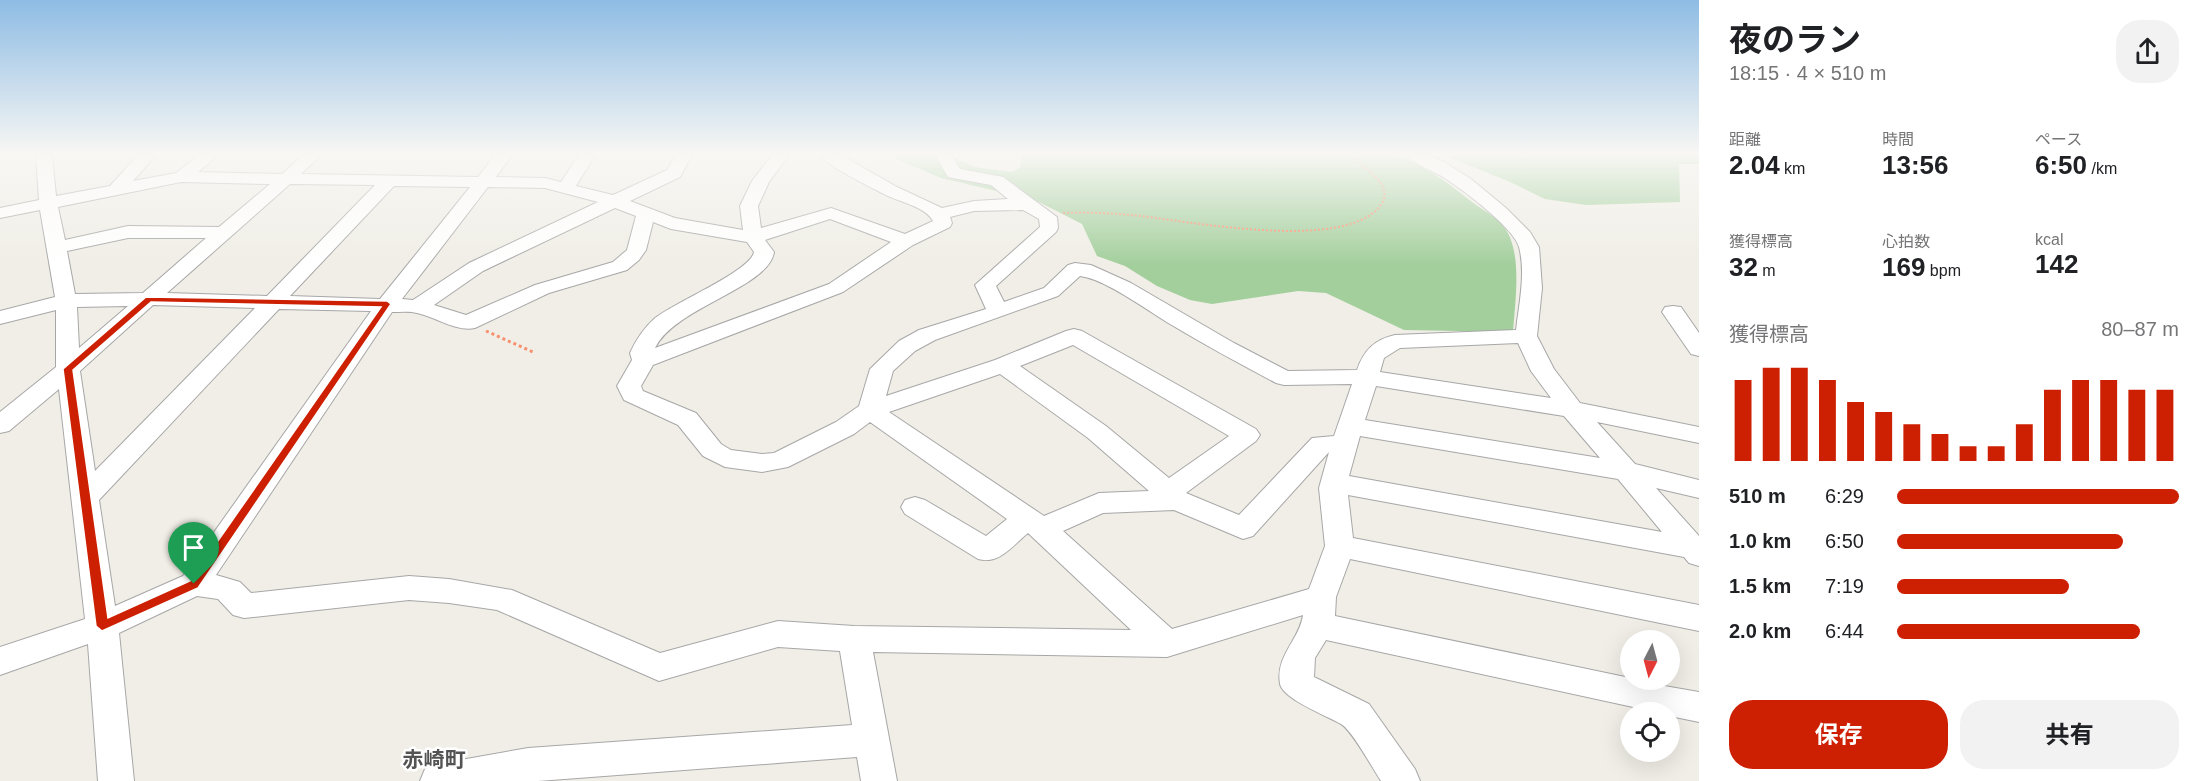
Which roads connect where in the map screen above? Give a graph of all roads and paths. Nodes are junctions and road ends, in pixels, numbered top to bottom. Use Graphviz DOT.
graph roads {
  1 [pos="47,191"];
  2 [pos="104,191"];
  3 [pos="272,191"];
  4 [pos="379,191"];
  5 [pos="476,191"];
  6 [pos="582,191"];
  7 [pos="634,191"];
  8 [pos="756,191"];
  9 [pos="897,191"];
  10 [pos="1011,191"];
  11 [pos="1384,191"];
  12 [pos="1475,191"];
  13 [pos="614,201"];
  14 [pos="48,202"];
  15 [pos="1036,208"];
  16 [pos="0,213"];
  17 [pos="645,213"];
  18 [pos="939,214"];
  19 [pos="225,233"];
  20 [pos="753,237"];
  21 [pos="906,241"];
  22 [pos="56,248"];
  23 [pos="149,299"];
  24 [pos="273,301"];
  25 [pos="66,302"];
  26 [pos="387,304"];
  27 [pos="418,306"];
  28 [pos="997,310"];
  29 [pos="1673,312"];
  30 [pos="0,318"];
  31 [pos="467,323"];
  32 [pos="1527,336"];
  33 [pos="1699,349"];
  34 [pos="533,352"];
  35 [pos="645,360"];
  36 [pos="1003,365"];
  37 [pos="68,369"];
  38 [pos="1365,377"];
  39 [pos="1572,409"];
  40 [pos="870,410"];
  41 [pos="0,424"];
  42 [pos="1347,435"];
  43 [pos="1699,435"];
  44 [pos="1625,471"];
  45 [pos="1334,483"];
  46 [pos="1699,489"];
  47 [pos="87,496"];
  48 [pos="1173,496"];
  49 [pos="915,507"];
  50 [pos="1035,524"];
  51 [pos="1340,546"];
  52 [pos="1696,551"];
  53 [pos="194,584"];
  54 [pos="1319,611"];
  55 [pos="1699,618"];
  56 [pos="102,626"];
  57 [pos="854,639"];
  58 [pos="1167,644"];
  59 [pos="0,660"];
  60 [pos="1699,707"];
  61 [pos="871,740"];
  62 [pos="116,781"];
  63 [pos="438,781"];
  64 [pos="879,781"];
  65 [pos="1402,781"];
  1 -- 14 [label="street"];
  2 -- 14 [label="street"];
  3 -- 19 [label="street"];
  4 -- 24 [label="street"];
  5 -- 26 [label="street"];
  6 -- 13 [label="street"];
  7 -- 13 [label="street"];
  8 -- 20 [label="street"];
  9 -- 18 [label="street"];
  10 -- 15 [label="street"];
  11 -- 15 [label="path"];
  12 -- 32 [label="street"];
  13 -- 17 [label="street"];
  13 -- 27 [label="street"];
  14 -- 16 [label="street"];
  14 -- 22 [label="street"];
  15 -- 18 [label="street"];
  15 -- 28 [label="street"];
  17 -- 20 [label="street"];
  17 -- 31 [label="street"];
  18 -- 21 [label="street"];
  19 -- 22 [label="street"];
  19 -- 23 [label="street"];
  20 -- 21 [label="street"];
  20 -- 35 [label="street"];
  21 -- 35 [label="street"];
  22 -- 25 [label="street"];
  23 -- 24 [label="street"];
  23 -- 25 [label="street"];
  23 -- 37 [label="street"];
  24 -- 26 [label="street"];
  24 -- 47 [label="street"];
  25 -- 30 [label="street"];
  25 -- 37 [label="street"];
  26 -- 27 [label="street"];
  26 -- 53 [label="street"];
  27 -- 31 [label="street"];
  28 -- 38 [label="street"];
  28 -- 40 [label="street"];
  29 -- 33 [label="street"];
  31 -- 34 [label="path"];
  32 -- 38 [label="street"];
  32 -- 39 [label="street"];
  35 -- 40 [label="street"];
  36 -- 40 [label="street"];
  36 -- 48 [label="street"];
  36 -- 48 [label="street"];
  37 -- 41 [label="street"];
  37 -- 47 [label="street"];
  38 -- 39 [label="street"];
  38 -- 42 [label="street"];
  39 -- 43 [label="street"];
  39 -- 44 [label="street"];
  40 -- 50 [label="street"];
  42 -- 44 [label="street"];
  42 -- 45 [label="street"];
  42 -- 48 [label="street"];
  44 -- 46 [label="street"];
  44 -- 52 [label="street"];
  45 -- 51 [label="street"];
  45 -- 52 [label="street"];
  47 -- 56 [label="street"];
  48 -- 50 [label="street"];
  49 -- 50 [label="street"];
  50 -- 58 [label="street"];
  51 -- 54 [label="street"];
  51 -- 55 [label="street"];
  53 -- 56 [label="street"];
  53 -- 57 [label="street"];
  54 -- 58 [label="street"];
  54 -- 60 [label="street"];
  54 -- 65 [label="street"];
  56 -- 59 [label="street"];
  56 -- 62 [label="street"];
  57 -- 58 [label="street"];
  57 -- 61 [label="street"];
  61 -- 63 [label="street"];
  61 -- 64 [label="street"];
}
